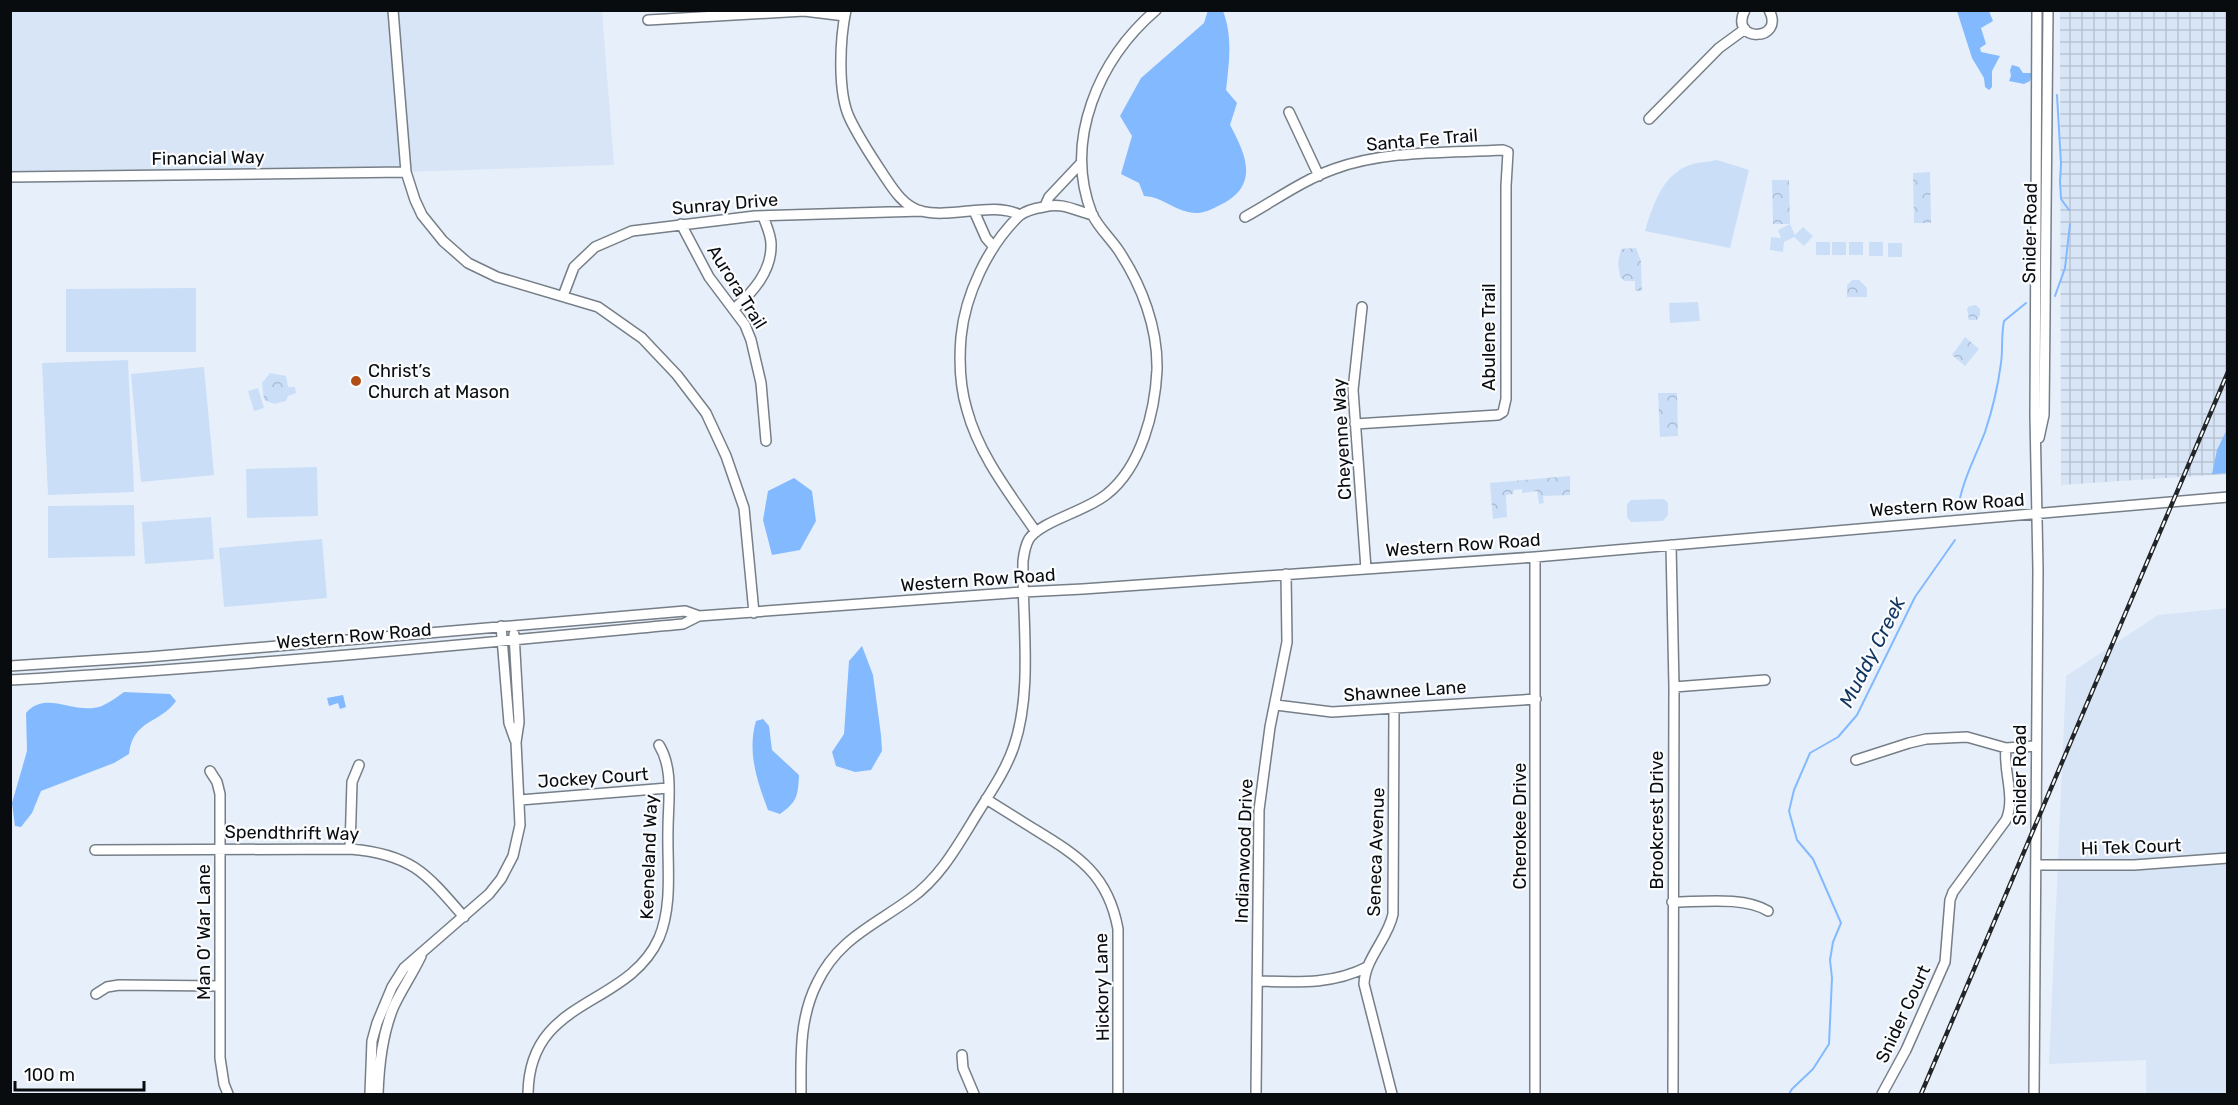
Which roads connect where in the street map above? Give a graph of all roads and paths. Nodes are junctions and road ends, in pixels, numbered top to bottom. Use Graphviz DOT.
graph roads {
  1 [pos="393,10"];
  2 [pos="1156,10"];
  3 [pos="1745,10"];
  4 [pos="1769,10"];
  5 [pos="2037,10"];
  6 [pos="2048,10"];
  7 [pos="845,13"];
  8 [pos="648,20"];
  9 [pos="1745,29"];
  10 [pos="1289,112"];
  11 [pos="1649,119"];
  12 [pos="1507,150"];
  13 [pos="1081,163"];
  14 [pos="406,172"];
  15 [pos="1319,176"];
  16 [pos="10,177"];
  17 [pos="1045,206"];
  18 [pos="922,211"];
  19 [pos="974,211"];
  20 [pos="1020,215"];
  21 [pos="1093,215"];
  22 [pos="763,216"];
  23 [pos="1245,218"];
  24 [pos="681,224"];
  25 [pos="994,247"];
  26 [pos="563,296"];
  27 [pos="1362,307"];
  28 [pos="734,309"];
  29 [pos="1355,424"];
  30 [pos="766,441"];
  31 [pos="2036,456"];
  32 [pos="2228,497"];
  33 [pos="2037,515"];
  34 [pos="1036,532"];
  35 [pos="1671,545"];
  36 [pos="1535,557"];
  37 [pos="1366,569"];
  38 [pos="1287,574"];
  39 [pos="1023,591"];
  40 [pos="754,613"];
  41 [pos="699,616"];
  42 [pos="501,626"];
  43 [pos="513,626"];
  44 [pos="503,640"];
  45 [pos="514,640"];
  46 [pos="10,666"];
  47 [pos="10,680"];
  48 [pos="1766,680"];
  49 [pos="1674,687"];
  50 [pos="1536,699"];
  51 [pos="1275,705"];
  52 [pos="1394,709"];
  53 [pos="516,742"];
  54 [pos="659,745"];
  55 [pos="2036,746"];
  56 [pos="2006,748"];
  57 [pos="1856,760"];
  58 [pos="359,765"];
  59 [pos="210,771"];
  60 [pos="668,788"];
  61 [pos="987,799"];
  62 [pos="520,800"];
  63 [pos="221,849"];
  64 [pos="350,849"];
  65 [pos="95,850"];
  66 [pos="2228,858"];
  67 [pos="2036,865"];
  68 [pos="1672,902"];
  69 [pos="1768,911"];
  70 [pos="464,917"];
  71 [pos="423,954"];
  72 [pos="1368,967"];
  73 [pos="1257,981"];
  74 [pos="220,986"];
  75 [pos="96,994"];
  76 [pos="962,1055"];
  77 [pos="228,1095"];
  78 [pos="370,1095"];
  79 [pos="378,1095"];
  80 [pos="528,1095"];
  81 [pos="801,1095"];
  82 [pos="974,1095"];
  83 [pos="1118,1095"];
  84 [pos="1256,1095"];
  85 [pos="1392,1095"];
  86 [pos="1535,1095"];
  87 [pos="1673,1095"];
  88 [pos="1882,1095"];
  89 [pos="2034,1095"];
  1 -- 14 [label="street"];
  2 -- 13 [label="street"];
  3 -- 9 [label="street"];
  4 -- 9 [label="street"];
  5 -- 31 [label="street, Snider Road"];
  6 -- 31 [label="street, Snider Road"];
  7 -- 8 [label="street"];
  7 -- 18 [label="street"];
  9 -- 11 [label="street"];
  10 -- 15 [label="street"];
  12 -- 15 [label="street, Santa Fe Trail"];
  12 -- 29 [label="street, Abulene Trail"];
  13 -- 17 [label="street"];
  13 -- 21 [label="street"];
  14 -- 16 [label="street, Financial Way"];
  14 -- 26 [label="street"];
  15 -- 23 [label="street, Santa Fe Trail"];
  17 -- 20 [label="street"];
  17 -- 21 [label="street"];
  18 -- 19 [label="street, Sunray Drive"];
  18 -- 22 [label="street, Sunray Drive"];
  19 -- 20 [label="street, Sunray Drive"];
  19 -- 25 [label="street"];
  20 -- 25 [label="street"];
  21 -- 34 [label="street"];
  22 -- 24 [label="street, Sunray Drive"];
  22 -- 28 [label="street"];
  24 -- 26 [label="street, Sunray Drive"];
  24 -- 28 [label="street, Aurora Trail"];
  25 -- 34 [label="street"];
  26 -- 40 [label="street"];
  27 -- 29 [label="street, Cheyenne Way"];
  28 -- 30 [label="street, Aurora Trail"];
  29 -- 37 [label="street, Cheyenne Way"];
  31 -- 33 [label="street, Snider Road"];
  32 -- 33 [label="street, Western Row Road"];
  33 -- 35 [label="street, Western Row Road"];
  33 -- 55 [label="street, Snider Road"];
  34 -- 39 [label="street"];
  35 -- 36 [label="street, Western Row Road"];
  35 -- 49 [label="street, Brookcrest Drive"];
  36 -- 37 [label="street, Western Row Road"];
  36 -- 50 [label="street, Cherokee Drive"];
  37 -- 38 [label="street, Western Row Road"];
  38 -- 39 [label="street, Western Row Road"];
  38 -- 51 [label="street, Indianwood Drive"];
  39 -- 40 [label="street, Western Row Road"];
  39 -- 61 [label="street"];
  40 -- 41 [label="street, Western Row Road"];
  41 -- 43 [label="street, Western Row Road"];
  41 -- 45 [label="street, Western Row Road"];
  42 -- 43 [label="street, Western Row Road"];
  42 -- 44 [label="street"];
  42 -- 46 [label="street, Western Row Road"];
  43 -- 45 [label="street"];
  44 -- 45 [label="street, Western Row Road"];
  44 -- 47 [label="street, Western Row Road"];
  44 -- 53 [label="street"];
  45 -- 53 [label="street"];
  48 -- 49 [label="street"];
  49 -- 68 [label="street, Brookcrest Drive"];
  50 -- 52 [label="street, Shawnee Lane"];
  50 -- 86 [label="street, Cherokee Drive"];
  51 -- 52 [label="street, Shawnee Lane"];
  51 -- 73 [label="street, Indianwood Drive"];
  52 -- 72 [label="street, Seneca Avenue"];
  53 -- 62 [label="street"];
  54 -- 60 [label="street, Keeneland Way"];
  55 -- 56 [label="street"];
  55 -- 67 [label="street, Snider Road"];
  56 -- 57 [label="street"];
  56 -- 88 [label="street, Snider Court"];
  58 -- 64 [label="street"];
  59 -- 63 [label="street, Man O’ War Lane"];
  60 -- 62 [label="street, Jockey Court"];
  60 -- 80 [label="street, Keeneland Way"];
  61 -- 81 [label="street"];
  61 -- 83 [label="street, Hickory Lane"];
  62 -- 70 [label="street"];
  63 -- 64 [label="street, Spendthrift Way"];
  63 -- 65 [label="street, Spendthrift Way"];
  63 -- 74 [label="street, Man O’ War Lane"];
  64 -- 70 [label="street, Spendthrift Way"];
  66 -- 67 [label="street, Hi Tek Court"];
  67 -- 89 [label="street, Snider Road"];
  68 -- 69 [label="street"];
  68 -- 87 [label="street, Brookcrest Drive"];
  70 -- 71 [label="street"];
  71 -- 78 [label="street"];
  71 -- 79 [label="street"];
  72 -- 73 [label="street"];
  72 -- 85 [label="street, Seneca Avenue"];
  73 -- 84 [label="street, Indianwood Drive"];
  74 -- 75 [label="street"];
  74 -- 77 [label="street, Man O’ War Lane"];
  76 -- 82 [label="street"];
}
